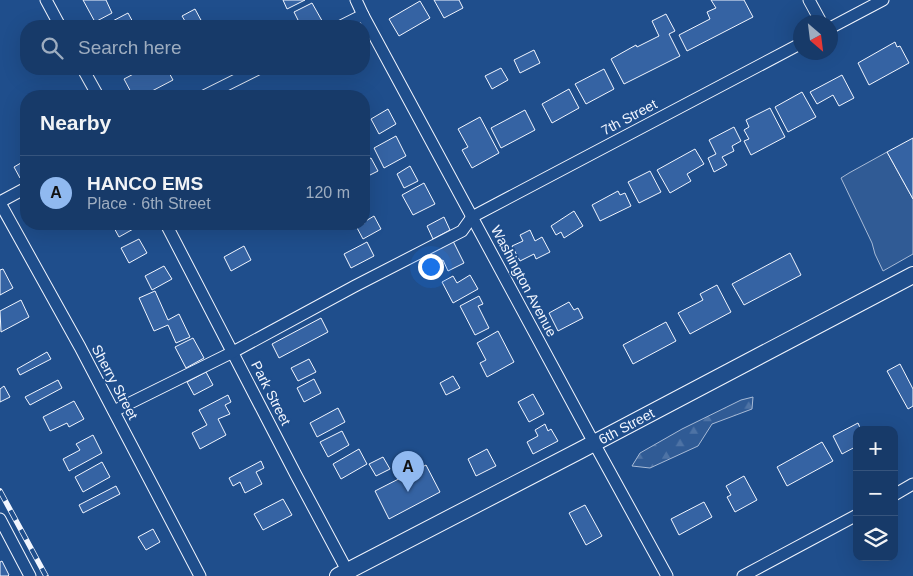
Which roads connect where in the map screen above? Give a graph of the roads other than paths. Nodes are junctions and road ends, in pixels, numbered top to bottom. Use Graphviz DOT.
graph roads {
  1 [pos="46,0"];
  2 [pos="356,0"];
  3 [pos="809,0"];
  4 [pos="883,0"];
  5 [pos="363,15"];
  6 [pos="817,15"];
  7 [pos="57,20"];
  8 [pos="353,20"];
  9 [pos="366,20"];
  10 [pos="838,24"];
  11 [pos="370,28"];
  12 [pos="793,48"];
  13 [pos="86,75"];
  14 [pos="246,75"];
  15 [pos="95,90"];
  16 [pos="216,90"];
  17 [pos="20,191"];
  18 [pos="0,202"];
  19 [pos="472,217"];
  20 [pos="169,230"];
  21 [pos="913,275"];
  22 [pos="233,352"];
  23 [pos="114,411"];
  24 [pos="594,443"];
  25 [pos="913,484"];
  26 [pos="898,492"];
  27 [pos="855,516"];
  28 [pos="0,519"];
  29 [pos="345,574"];
  30 [pos="30,576"];
  31 [pos="200,576"];
  32 [pos="666,576"];
  33 [pos="743,576"];
  1 -- 7 [label="street"];
  2 -- 5 [label="street, Washington Avenue"];
  3 -- 6 [label="street"];
  4 -- 10 [label="street"];
  5 -- 8 [label="street"];
  5 -- 9 [label="street, Washington Avenue"];
  11 -- 19 [label="street, Washington Avenue"];
  12 -- 19 [label="street, 7th Street"];
  13 -- 15 [label="street"];
  14 -- 16 [label="street"];
  17 -- 18 [label="street"];
  18 -- 23 [label="street, Sherry Street"];
  19 -- 22 [label="street, 7th Street"];
  19 -- 24 [label="street, Washington Avenue"];
  20 -- 22 [label="street, Park Street"];
  21 -- 24 [label="street, 6th Street"];
  22 -- 23 [label="street, 7th Street"];
  22 -- 29 [label="street, Park Street"];
  23 -- 31 [label="street, Sherry Street"];
  24 -- 29 [label="street, 6th Street"];
  24 -- 32 [label="street, Washington Avenue"];
  25 -- 26 [label="street"];
  27 -- 33 [label="street"];
  28 -- 30 [label="street"];
}
